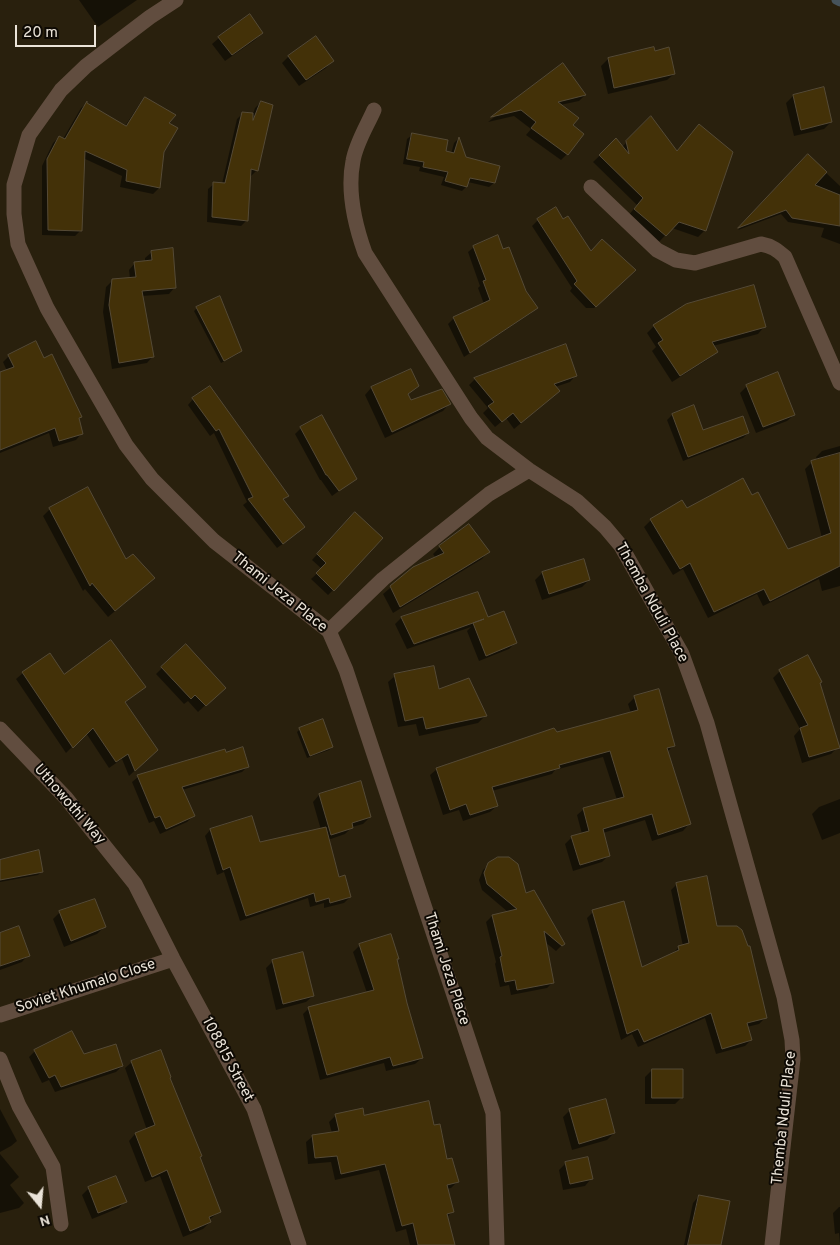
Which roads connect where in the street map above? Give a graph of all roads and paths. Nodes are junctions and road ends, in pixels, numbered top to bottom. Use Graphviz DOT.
graph roads {
  1 [pos="176,0"];
  2 [pos="374,110"];
  3 [pos="591,187"];
  4 [pos="840,383"];
  5 [pos="529,470"];
  6 [pos="329,631"];
  7 [pos="0,729"];
  8 [pos="135,884"];
  9 [pos="173,959"];
  10 [pos="0,1014"];
  11 [pos="0,1059"];
  12 [pos="61,1224"];
  13 [pos="299,1245"];
  14 [pos="497,1245"];
  15 [pos="772,1245"];
  1 -- 6 [label="street, Thami Jeza Place"];
  2 -- 5 [label="street, Themba Nduli Place"];
  3 -- 4 [label="street"];
  5 -- 6 [label="street"];
  5 -- 15 [label="street, Themba Nduli Place"];
  6 -- 14 [label="street, Thami Jeza Place"];
  7 -- 8 [label="street, Uthowothi Way"];
  8 -- 9 [label="street, 108815 Street"];
  9 -- 10 [label="street, Soviet Khumalo Close"];
  9 -- 13 [label="street, 108815 Street"];
  11 -- 12 [label="street"];
}
